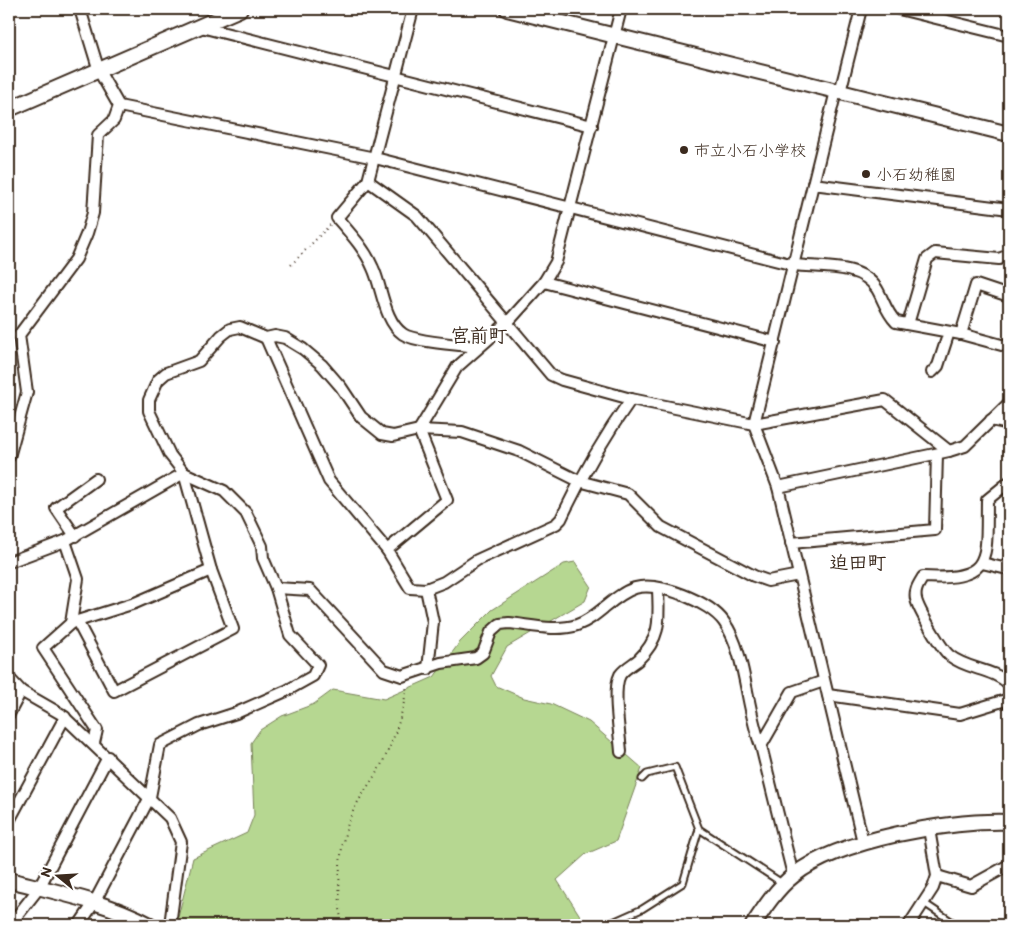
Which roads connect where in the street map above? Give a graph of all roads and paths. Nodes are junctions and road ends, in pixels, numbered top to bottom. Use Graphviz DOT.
graph roads {
  1 [pos="80,9"];
  2 [pos="240,9"];
  3 [pos="413,9"];
  4 [pos="513,9"];
  5 [pos="621,9"];
  6 [pos="861,9"];
  7 [pos="899,9"];
  8 [pos="200,27"];
  9 [pos="614,36"];
  10 [pos="1009,36"];
  11 [pos="99,71"];
  12 [pos="397,76"];
  13 [pos="838,92"];
  14 [pos="119,106"];
  15 [pos="9,109"];
  16 [pos="592,126"];
  17 [pos="1009,134"];
  18 [pos="375,158"];
  19 [pos="368,181"];
  20 [pos="813,184"];
  21 [pos="570,209"];
  22 [pos="1009,209"];
  23 [pos="337,218"];
  24 [pos="1009,255"];
  25 [pos="292,265"];
  26 [pos="794,265"];
  27 [pos="544,282"];
  28 [pos="1009,296"];
  29 [pos="508,322"];
  30 [pos="908,324"];
  31 [pos="949,332"];
  32 [pos="961,334"];
  33 [pos="266,338"];
  34 [pos="775,342"];
  35 [pos="478,347"];
  36 [pos="1009,347"];
  37 [pos="932,372"];
  38 [pos="631,399"];
  39 [pos="1009,403"];
  40 [pos="991,420"];
  41 [pos="754,424"];
  42 [pos="1009,424"];
  43 [pos="12,427"];
  44 [pos="419,430"];
  45 [pos="949,451"];
  46 [pos="936,454"];
  47 [pos="9,457"];
  48 [pos="184,473"];
  49 [pos="96,479"];
  50 [pos="579,481"];
  51 [pos="1009,482"];
  52 [pos="778,487"];
  53 [pos="70,539"];
  54 [pos="792,543"];
  55 [pos="387,550"];
  56 [pos="9,562"];
  57 [pos="982,563"];
  58 [pos="1009,563"];
  59 [pos="211,570"];
  60 [pos="799,575"];
  61 [pos="276,588"];
  62 [pos="426,589"];
  63 [pos="658,589"];
  64 [pos="74,622"];
  65 [pos="428,669"];
  66 [pos="409,675"];
  67 [pos="9,678"];
  68 [pos="824,681"];
  69 [pos="1009,684"];
  70 [pos="21,691"];
  71 [pos="828,695"];
  72 [pos="1009,700"];
  73 [pos="9,714"];
  74 [pos="65,717"];
  75 [pos="94,743"];
  76 [pos="761,746"];
  77 [pos="621,752"];
  78 [pos="108,757"];
  79 [pos="642,779"];
  80 [pos="150,797"];
  81 [pos="9,821"];
  82 [pos="1009,822"];
  83 [pos="929,829"];
  84 [pos="699,830"];
  85 [pos="862,842"];
  86 [pos="1009,865"];
  87 [pos="937,876"];
  88 [pos="9,880"];
  89 [pos="789,880"];
  90 [pos="39,888"];
  91 [pos="94,903"];
  92 [pos="923,903"];
  93 [pos="10,925"];
  94 [pos="79,925"];
  95 [pos="150,925"];
  96 [pos="170,925"];
  97 [pos="341,925"];
  98 [pos="606,925"];
  99 [pos="753,925"];
  100 [pos="909,925"];
  101 [pos="957,925"];
  1 -- 11 [label="street"];
  2 -- 8 [label="street"];
  3 -- 12 [label="street"];
  4 -- 9 [label="street"];
  5 -- 9 [label="street"];
  6 -- 13 [label="street"];
  7 -- 10 [label="street"];
  8 -- 11 [label="street"];
  8 -- 12 [label="street"];
  9 -- 13 [label="street"];
  9 -- 16 [label="street"];
  11 -- 14 [label="street"];
  11 -- 15 [label="street"];
  12 -- 16 [label="street"];
  12 -- 18 [label="street"];
  13 -- 17 [label="street"];
  13 -- 20 [label="street"];
  14 -- 18 [label="street"];
  14 -- 43 [label="street"];
  16 -- 21 [label="street"];
  18 -- 19 [label="street"];
  18 -- 21 [label="street"];
  19 -- 23 [label="street"];
  19 -- 29 [label="street"];
  20 -- 22 [label="street"];
  20 -- 26 [label="street"];
  21 -- 26 [label="street"];
  21 -- 27 [label="street"];
  23 -- 25 [label="path"];
  23 -- 35 [label="street"];
  24 -- 30 [label="street"];
  26 -- 30 [label="street"];
  26 -- 34 [label="street"];
  27 -- 29 [label="street"];
  27 -- 34 [label="street"];
  28 -- 32 [label="street"];
  29 -- 35 [label="street"];
  29 -- 38 [label="street"];
  30 -- 31 [label="street"];
  31 -- 32 [label="street"];
  31 -- 37 [label="street"];
  32 -- 36 [label="street"];
  33 -- 44 [label="street"];
  33 -- 48 [label="street"];
  33 -- 55 [label="street"];
  34 -- 41 [label="street"];
  35 -- 44 [label="street"];
  38 -- 41 [label="street"];
  38 -- 50 [label="street"];
  39 -- 40 [label="street"];
  40 -- 42 [label="street"];
  40 -- 45 [label="street"];
  41 -- 45 [label="street"];
  41 -- 52 [label="street"];
  43 -- 47 [label="street"];
  44 -- 50 [label="street"];
  44 -- 55 [label="street"];
  45 -- 46 [label="street"];
  46 -- 52 [label="street"];
  46 -- 54 [label="street"];
  48 -- 53 [label="street"];
  48 -- 59 [label="street"];
  48 -- 61 [label="street"];
  49 -- 53 [label="street"];
  50 -- 60 [label="street"];
  50 -- 62 [label="street"];
  51 -- 57 [label="street"];
  52 -- 54 [label="street"];
  53 -- 56 [label="street"];
  53 -- 64 [label="street"];
  54 -- 60 [label="street"];
  55 -- 62 [label="street"];
  57 -- 58 [label="street"];
  57 -- 69 [label="street"];
  59 -- 64 [label="street"];
  59 -- 64 [label="street"];
  60 -- 68 [label="street"];
  61 -- 66 [label="street"];
  61 -- 80 [label="street"];
  62 -- 65 [label="street"];
  63 -- 65 [label="street"];
  63 -- 76 [label="street"];
  63 -- 77 [label="street"];
  64 -- 75 [label="street"];
  65 -- 66 [label="street"];
  66 -- 97 [label="path"];
  67 -- 70 [label="street"];
  68 -- 71 [label="street"];
  68 -- 76 [label="street"];
  70 -- 73 [label="street"];
  70 -- 74 [label="street"];
  71 -- 72 [label="street"];
  71 -- 85 [label="street"];
  74 -- 75 [label="street"];
  74 -- 81 [label="street"];
  75 -- 78 [label="street"];
  76 -- 89 [label="street"];
  78 -- 80 [label="street"];
  78 -- 90 [label="street"];
  79 -- 84 [label="lane"];
  80 -- 91 [label="street"];
  80 -- 96 [label="street"];
  82 -- 83 [label="street"];
  83 -- 85 [label="street"];
  83 -- 87 [label="street"];
  84 -- 89 [label="lane"];
  84 -- 98 [label="lane"];
  85 -- 89 [label="street"];
  86 -- 87 [label="street"];
  87 -- 92 [label="street"];
  88 -- 90 [label="street"];
  89 -- 99 [label="street"];
  90 -- 91 [label="street"];
  90 -- 93 [label="street"];
  91 -- 94 [label="street"];
  91 -- 95 [label="street"];
  92 -- 100 [label="street"];
  92 -- 101 [label="lane"];
}
